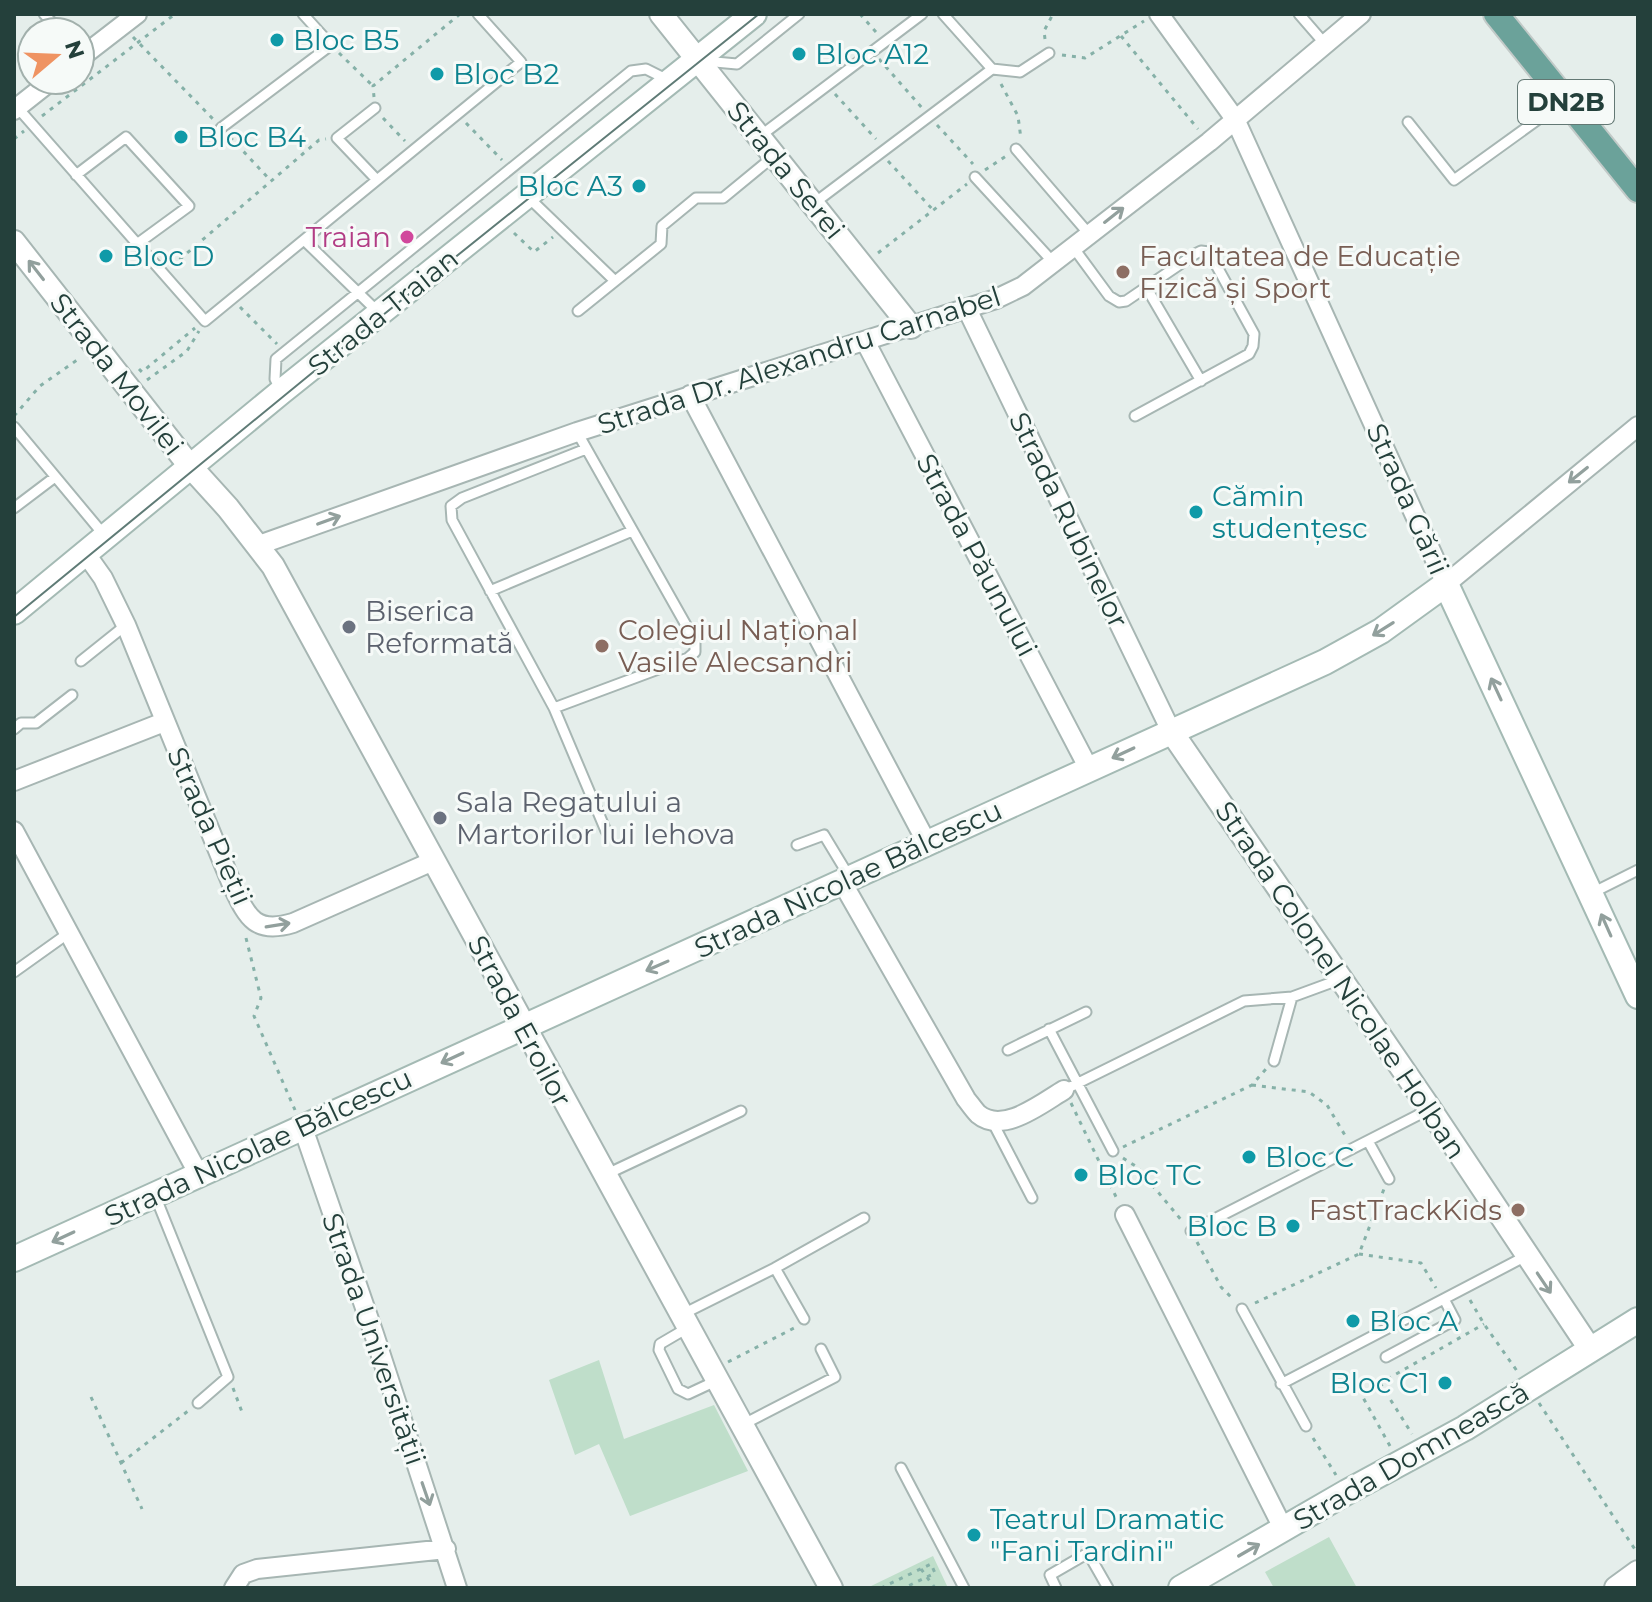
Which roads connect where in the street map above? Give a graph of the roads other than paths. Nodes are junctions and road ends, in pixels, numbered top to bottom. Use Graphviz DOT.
graph roads {
  1 [pos="137,14"];
  2 [pos="303,14"];
  3 [pos="478,14"];
  4 [pos="661,14"];
  5 [pos="754,14"];
  6 [pos="799,14"];
  7 [pos="922,14"];
  8 [pos="943,14"];
  9 [pos="1156,14"];
  10 [pos="1299,14"];
  11 [pos="1361,14"];
  12 [pos="1496,14"];
  13 [pos="96,44"];
  14 [pos="1325,44"];
  15 [pos="1049,53"];
  16 [pos="697,60"];
  17 [pos="992,69"];
  18 [pos="670,81"];
  19 [pos="1565,100"];
  20 [pos="15,108"];
  21 [pos="375,108"];
  22 [pos="1235,119"];
  23 [pos="1408,122"];
  24 [pos="221,128"];
  25 [pos="759,137"];
  26 [pos="1016,149"];
  27 [pos="774,156"];
  28 [pos="76,175"];
  29 [pos="978,175"];
  30 [pos="377,180"];
  31 [pos="1638,190"];
  32 [pos="527,196"];
  33 [pos="813,204"];
  34 [pos="1089,234"];
  35 [pos="304,240"];
  36 [pos="14,242"];
  37 [pos="137,244"];
  38 [pos="1073,247"];
  39 [pos="1053,262"];
  40 [pos="615,281"];
  41 [pos="1146,287"];
  42 [pos="358,293"];
  43 [pos="967,309"];
  44 [pos="578,311"];
  45 [pos="380,314"];
  46 [pos="911,327"];
  47 [pos="865,341"];
  48 [pos="1201,381"];
  49 [pos="281,392"];
  50 [pos="690,395"];
  51 [pos="1135,416"];
  52 [pos="1638,426"];
  53 [pos="14,427"];
  54 [pos="577,432"];
  55 [pos="586,449"];
  56 [pos="191,468"];
  57 [pos="55,477"];
  58 [pos="14,508"];
  59 [pos="632,531"];
  60 [pos="106,538"];
  61 [pos="256,546"];
  62 [pos="86,554"];
  63 [pos="1446,584"];
  64 [pos="490,591"];
  65 [pos="14,612"];
  66 [pos="126,625"];
  67 [pos="81,661"];
  68 [pos="72,695"];
  69 [pos="554,708"];
  70 [pos="164,722"];
  71 [pos="14,729"];
  72 [pos="1171,731"];
  73 [pos="1089,769"];
  74 [pos="14,781"];
  75 [pos="14,831"];
  76 [pos="606,831"];
  77 [pos="927,843"];
  78 [pos="797,845"];
  79 [pos="433,861"];
  80 [pos="1638,870"];
  81 [pos="846,880"];
  82 [pos="1592,893"];
  83 [pos="70,932"];
  84 [pos="14,972"];
  85 [pos="1341,979"];
  86 [pos="1638,996"];
  87 [pos="1292,997"];
  88 [pos="1086,1012"];
  89 [pos="523,1026"];
  90 [pos="1049,1029"];
  91 [pos="1008,1050"];
  92 [pos="1274,1061"];
  93 [pos="1072,1087"];
  94 [pos="1430,1109"];
  95 [pos="741,1111"];
  96 [pos="992,1121"];
  97 [pos="303,1128"];
  98 [pos="1368,1141"];
  99 [pos="1113,1151"];
  100 [pos="199,1175"];
  101 [pos="604,1175"];
  102 [pos="1389,1179"];
  103 [pos="155,1195"];
  104 [pos="1032,1198"];
  105 [pos="1125,1215"];
  106 [pos="864,1218"];
  107 [pos="1191,1231"];
  108 [pos="1526,1256"];
  109 [pos="14,1259"];
  110 [pos="775,1268"];
  111 [pos="1444,1299"];
  112 [pos="1242,1309"];
  113 [pos="804,1319"];
  114 [pos="1638,1320"];
  115 [pos="685,1321"];
  116 [pos="821,1349"];
  117 [pos="1590,1349"];
  118 [pos="1386,1357"];
  119 [pos="715,1375"];
  120 [pos="1281,1384"];
  121 [pos="198,1403"];
  122 [pos="742,1425"];
  123 [pos="1306,1426"];
  124 [pos="901,1468"];
  125 [pos="1284,1530"];
  126 [pos="446,1549"];
  127 [pos="1638,1572"];
  128 [pos="234,1588"];
  129 [pos="457,1588"];
  130 [pos="831,1588"];
  131 [pos="964,1588"];
  132 [pos="1056,1588"];
  133 [pos="1108,1588"];
  134 [pos="1181,1588"];
  135 [pos="1616,1588"];
  1 -- 13 [label="street"];
  2 -- 24 [label="lane"];
  3 -- 30 [label="lane"];
  4 -- 16 [label="street, Strada Serei"];
  5 -- 16 [label="main road, Strada Traian"];
  6 -- 16 [label="lane"];
  7 -- 25 [label="lane"];
  8 -- 17 [label="lane"];
  9 -- 22 [label="street, Strada Gării"];
  10 -- 14 [label="lane"];
  11 -- 14 [label="street, Strada Dr. Alexandru Carnabel"];
  12 -- 19 [label="main road, DN2B"];
  14 -- 22 [label="street, Strada Dr. Alexandru Carnabel"];
  15 -- 17 [label="lane"];
  16 -- 18 [label="main road, Strada Traian"];
  16 -- 25 [label="street, Strada Serei"];
  17 -- 33 [label="lane"];
  18 -- 32 [label="main road, Strada Traian"];
  18 -- 42 [label="lane"];
  19 -- 23 [label="lane"];
  19 -- 31 [label="main road, DN2B"];
  20 -- 28 [label="lane"];
  21 -- 30 [label="lane"];
  34 -- 22 [label="street, Strada Dr. Alexandru Carnabel, one-way"];
  22 -- 63 [label="street, Strada Gării"];
  25 -- 27 [label="street, Strada Serei"];
  26 -- 34 [label="lane"];
  27 -- 33 [label="street, Strada Serei"];
  27 -- 40 [label="lane"];
  28 -- 37 [label="lane"];
  28 -- 37 [label="lane"];
  29 -- 39 [label="lane"];
  30 -- 35 [label="lane"];
  32 -- 40 [label="lane"];
  32 -- 45 [label="main road, Strada Traian"];
  33 -- 46 [label="street, Strada Serei"];
  34 -- 38 [label="street, Strada Dr. Alexandru Carnabel"];
  35 -- 37 [label="lane"];
  35 -- 42 [label="lane"];
  56 -- 36 [label="street, Strada Movilei, one-way"];
  38 -- 39 [label="street, Strada Dr. Alexandru Carnabel"];
  38 -- 41 [label="lane"];
  39 -- 43 [label="street, Strada Dr. Alexandru Carnabel"];
  40 -- 44 [label="lane"];
  41 -- 48 [label="lane"];
  41 -- 48 [label="lane"];
  42 -- 45 [label="lane"];
  42 -- 49 [label="lane"];
  43 -- 46 [label="street, Strada Dr. Alexandru Carnabel"];
  43 -- 72 [label="street, Strada Rubinelor"];
  45 -- 49 [label="main road, Strada Traian"];
  46 -- 47 [label="street, Strada Dr. Alexandru Carnabel"];
  47 -- 50 [label="street, Strada Dr. Alexandru Carnabel"];
  47 -- 73 [label="street, Strada Păunului"];
  48 -- 51 [label="lane"];
  49 -- 56 [label="main road, Strada Traian"];
  50 -- 54 [label="street, Strada Dr. Alexandru Carnabel"];
  50 -- 77 [label="street"];
  52 -- 63 [label="street, Strada Nicolae Bălcescu, one-way"];
  53 -- 57 [label="lane"];
  54 -- 55 [label="lane"];
  61 -- 54 [label="street, Strada Dr. Alexandru Carnabel, one-way"];
  55 -- 59 [label="lane"];
  55 -- 64 [label="lane"];
  56 -- 60 [label="main road, Strada Traian"];
  56 -- 61 [label="street, Strada Eroilor"];
  57 -- 58 [label="lane"];
  57 -- 60 [label="lane"];
  59 -- 64 [label="lane"];
  59 -- 69 [label="lane"];
  60 -- 62 [label="main road, Strada Traian"];
  61 -- 79 [label="street, Strada Eroilor"];
  62 -- 65 [label="main road, Strada Traian"];
  62 -- 66 [label="street, Strada Pieții"];
  63 -- 72 [label="main road, Strada Nicolae Bălcescu, one-way"];
  82 -- 63 [label="main road, Strada Gării, one-way"];
  64 -- 69 [label="lane"];
  66 -- 67 [label="lane"];
  66 -- 70 [label="street, Strada Pieții"];
  68 -- 71 [label="lane"];
  69 -- 76 [label="lane"];
  70 -- 74 [label="street"];
  70 -- 79 [label="street, Strada Pieții, one-way"];
  72 -- 73 [label="main road, Strada Nicolae Bălcescu, one-way"];
  72 -- 85 [label="street, Strada Colonel Nicolae Holban"];
  73 -- 77 [label="main road, Strada Nicolae Bălcescu"];
  75 -- 83 [label="street"];
  77 -- 81 [label="main road, Strada Nicolae Bălcescu"];
  78 -- 81 [label="lane"];
  79 -- 89 [label="street, Strada Eroilor"];
  80 -- 82 [label="lane"];
  81 -- 89 [label="main road, Strada Nicolae Bălcescu, one-way"];
  81 -- 96 [label="street"];
  86 -- 82 [label="main road, Strada Gării, one-way"];
  83 -- 84 [label="lane"];
  83 -- 100 [label="street"];
  85 -- 87 [label="lane"];
  85 -- 94 [label="street, Strada Colonel Nicolae Holban"];
  87 -- 92 [label="lane"];
  87 -- 93 [label="lane"];
  88 -- 90 [label="lane"];
  89 -- 97 [label="main road, Strada Nicolae Bălcescu, one-way"];
  89 -- 101 [label="street, Strada Eroilor"];
  90 -- 91 [label="lane"];
  90 -- 93 [label="lane"];
  93 -- 96 [label="street"];
  93 -- 99 [label="lane"];
  94 -- 98 [label="lane"];
  94 -- 108 [label="street, Strada Colonel Nicolae Holban"];
  95 -- 101 [label="lane"];
  96 -- 104 [label="lane"];
  97 -- 100 [label="main road, Strada Nicolae Bălcescu"];
  97 -- 126 [label="street, Strada Universității, one-way"];
  98 -- 102 [label="lane"];
  98 -- 107 [label="lane"];
  100 -- 103 [label="main road, Strada Nicolae Bălcescu"];
  101 -- 115 [label="street, Strada Eroilor"];
  103 -- 109 [label="main road, Strada Nicolae Bălcescu, one-way"];
  103 -- 121 [label="lane"];
  105 -- 125 [label="street"];
  106 -- 110 [label="lane"];
  108 -- 111 [label="lane"];
  108 -- 117 [label="street, Strada Colonel Nicolae Holban, one-way"];
  110 -- 113 [label="lane"];
  110 -- 115 [label="lane"];
  111 -- 118 [label="lane"];
  111 -- 120 [label="lane"];
  112 -- 120 [label="lane"];
  114 -- 117 [label="main road, Strada Domnească"];
  115 -- 119 [label="street, Strada Eroilor"];
  115 -- 119 [label="lane"];
  116 -- 122 [label="lane"];
  117 -- 125 [label="main road, Strada Domnească"];
  119 -- 122 [label="street, Strada Eroilor"];
  120 -- 123 [label="lane"];
  122 -- 130 [label="street, Strada Eroilor"];
  124 -- 131 [label="lane"];
  134 -- 125 [label="main road, Strada Domnească, one-way"];
  126 -- 128 [label="street"];
  126 -- 129 [label="street, Strada Universității"];
  127 -- 135 [label="street"];
  132 -- 133 [label="lane"];
}
